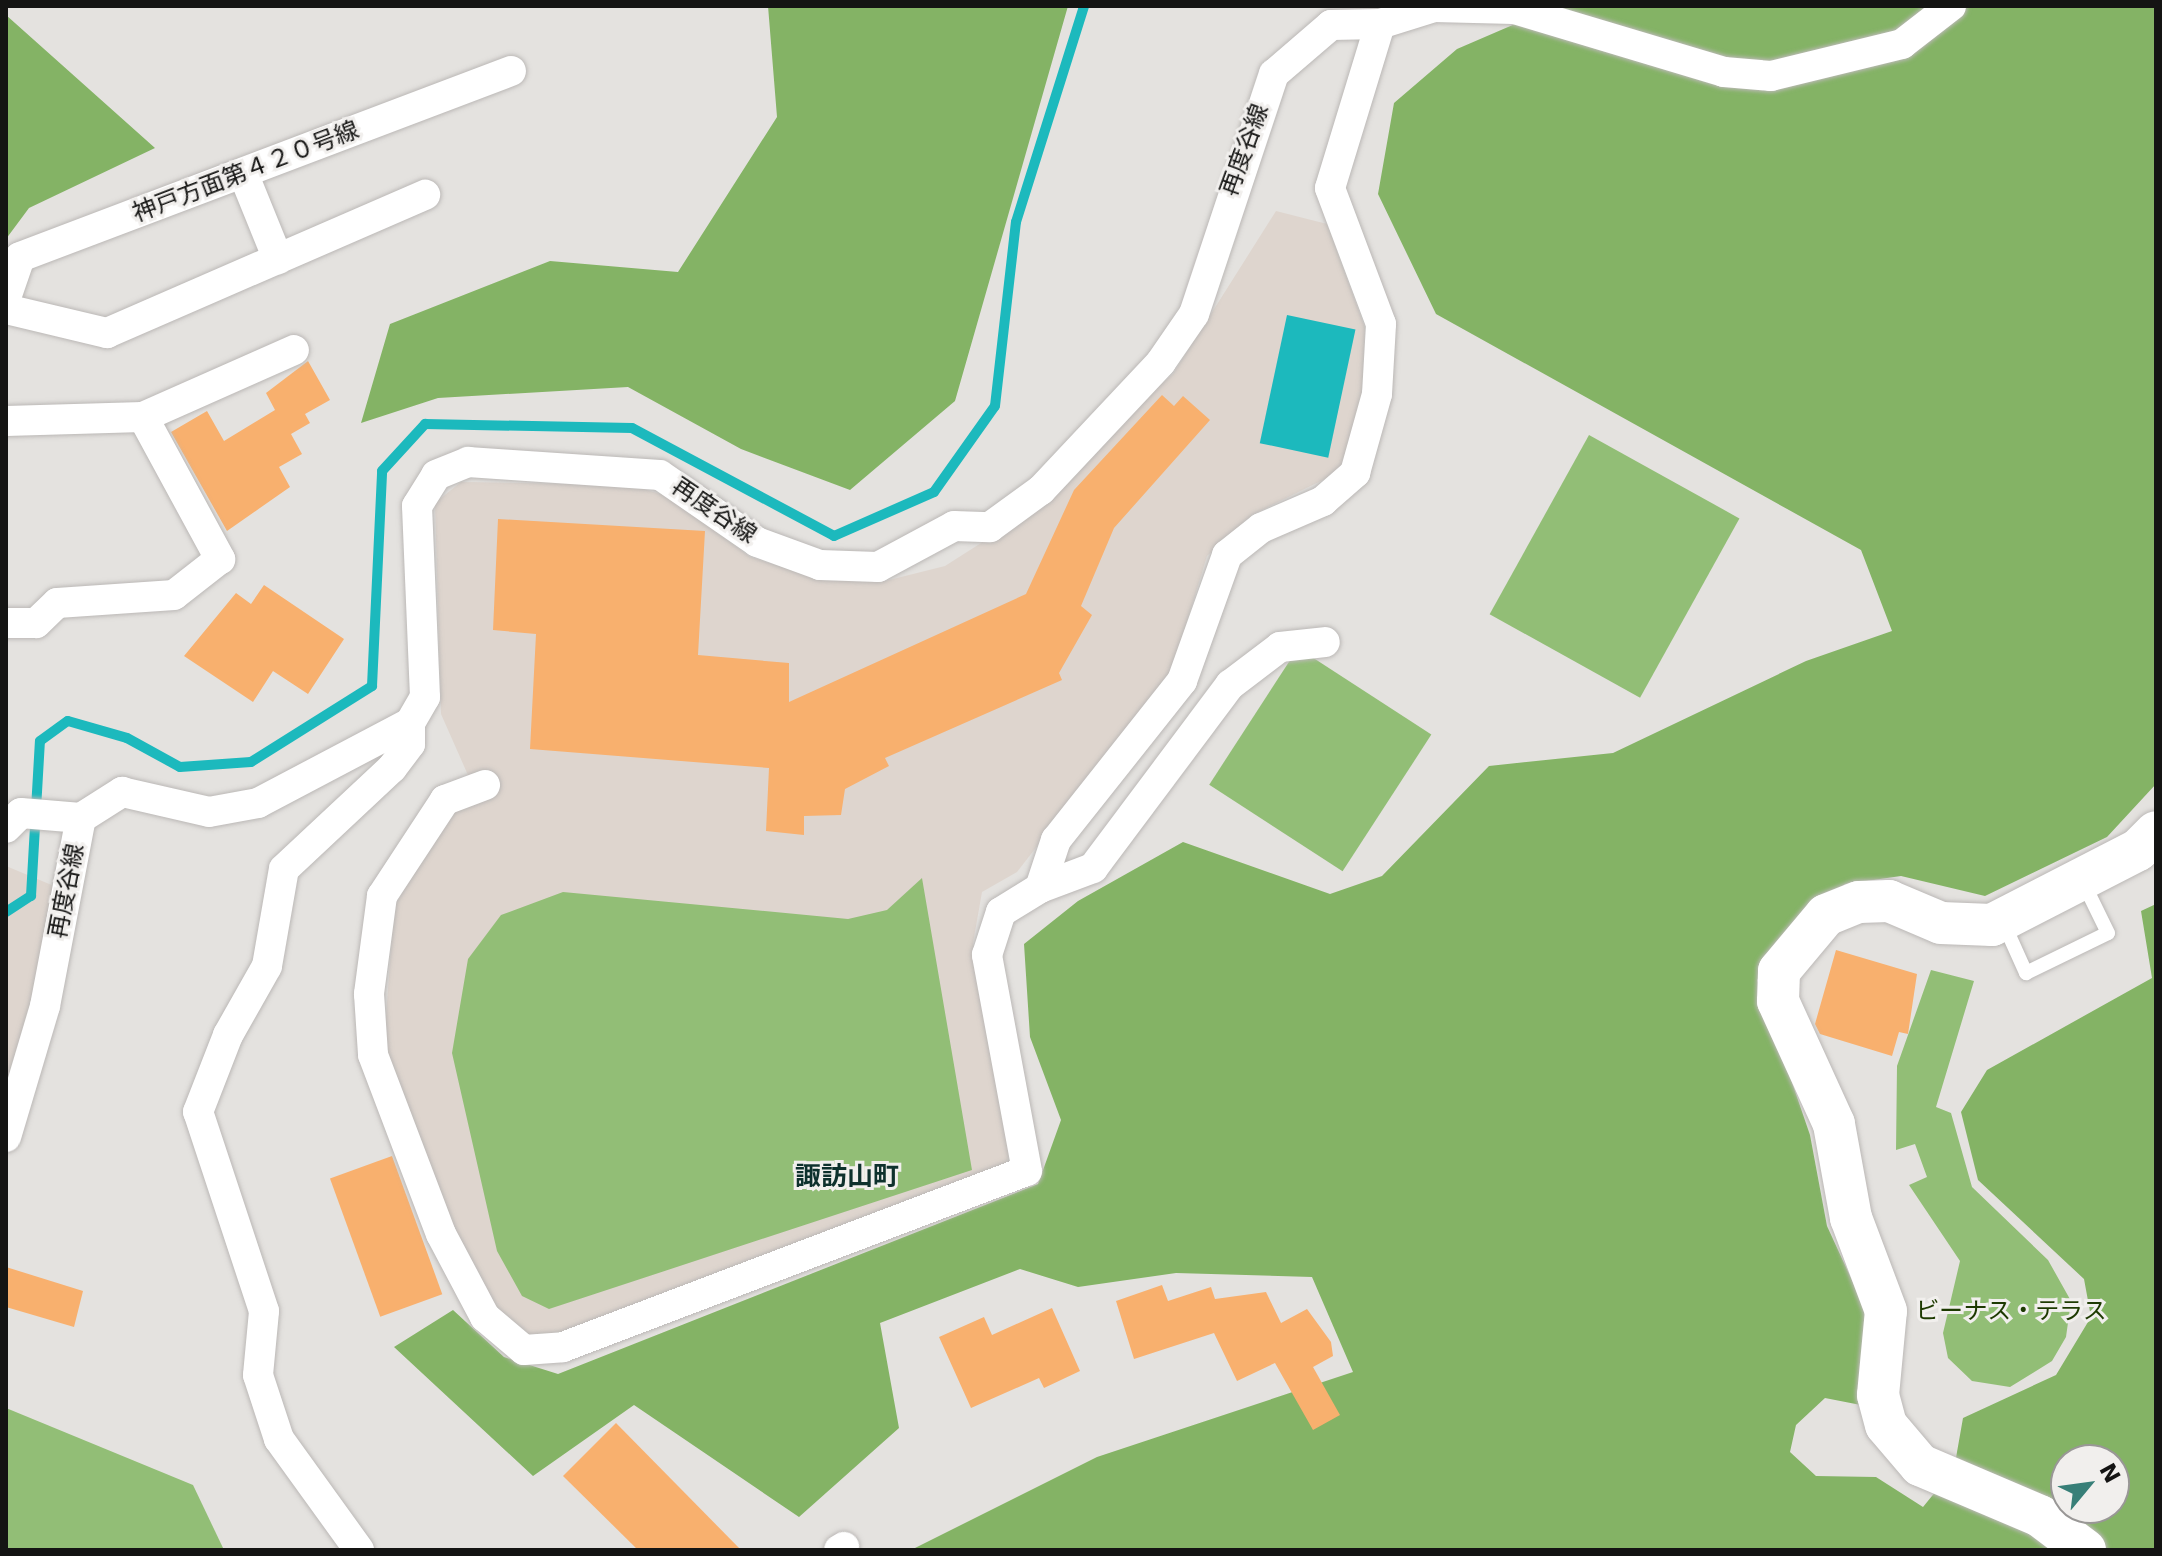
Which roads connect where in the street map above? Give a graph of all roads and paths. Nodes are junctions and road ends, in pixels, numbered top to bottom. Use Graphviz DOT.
graph roads {
  1 [pos="1951,6"];
  2 [pos="1380,24"];
  3 [pos="511,71"];
  4 [pos="243,173"];
  5 [pos="425,195"];
  6 [pos="278,259"];
  7 [pos="6,298"];
  8 [pos="6,309"];
  9 [pos="294,350"];
  10 [pos="143,417"];
  11 [pos="6,421"];
  12 [pos="6,623"];
  13 [pos="1325,642"];
  14 [pos="410,723"];
  15 [pos="485,785"];
  16 [pos="66,814"];
  17 [pos="14,820"];
  18 [pos="2156,832"];
  19 [pos="2082,880"];
  20 [pos="1040,888"];
  21 [pos="2002,920"];
  22 [pos="6,1137"];
  23 [pos="359,1550"];
  24 [pos="2085,1550"];
  1 -- 2 [label="street, 再度谷線"];
  2 -- 14 [label="street, 再度谷線"];
  2 -- 20 [label="street"];
  3 -- 4 [label="street, 神戸方面第４２０号線"];
  4 -- 6 [label="street"];
  4 -- 7 [label="street, 神戸方面第４２０号線"];
  5 -- 6 [label="street"];
  6 -- 8 [label="street"];
  9 -- 10 [label="street"];
  10 -- 11 [label="street"];
  10 -- 12 [label="street"];
  13 -- 20 [label="street"];
  14 -- 16 [label="street, 再度谷線"];
  14 -- 23 [label="street"];
  15 -- 20 [label="street"];
  16 -- 17 [label="street"];
  16 -- 22 [label="street, 再度谷線"];
  18 -- 19 [label="street"];
  19 -- 21 [label="street"];
  19 -- 21 [label="lane"];
  21 -- 24 [label="street"];
}
